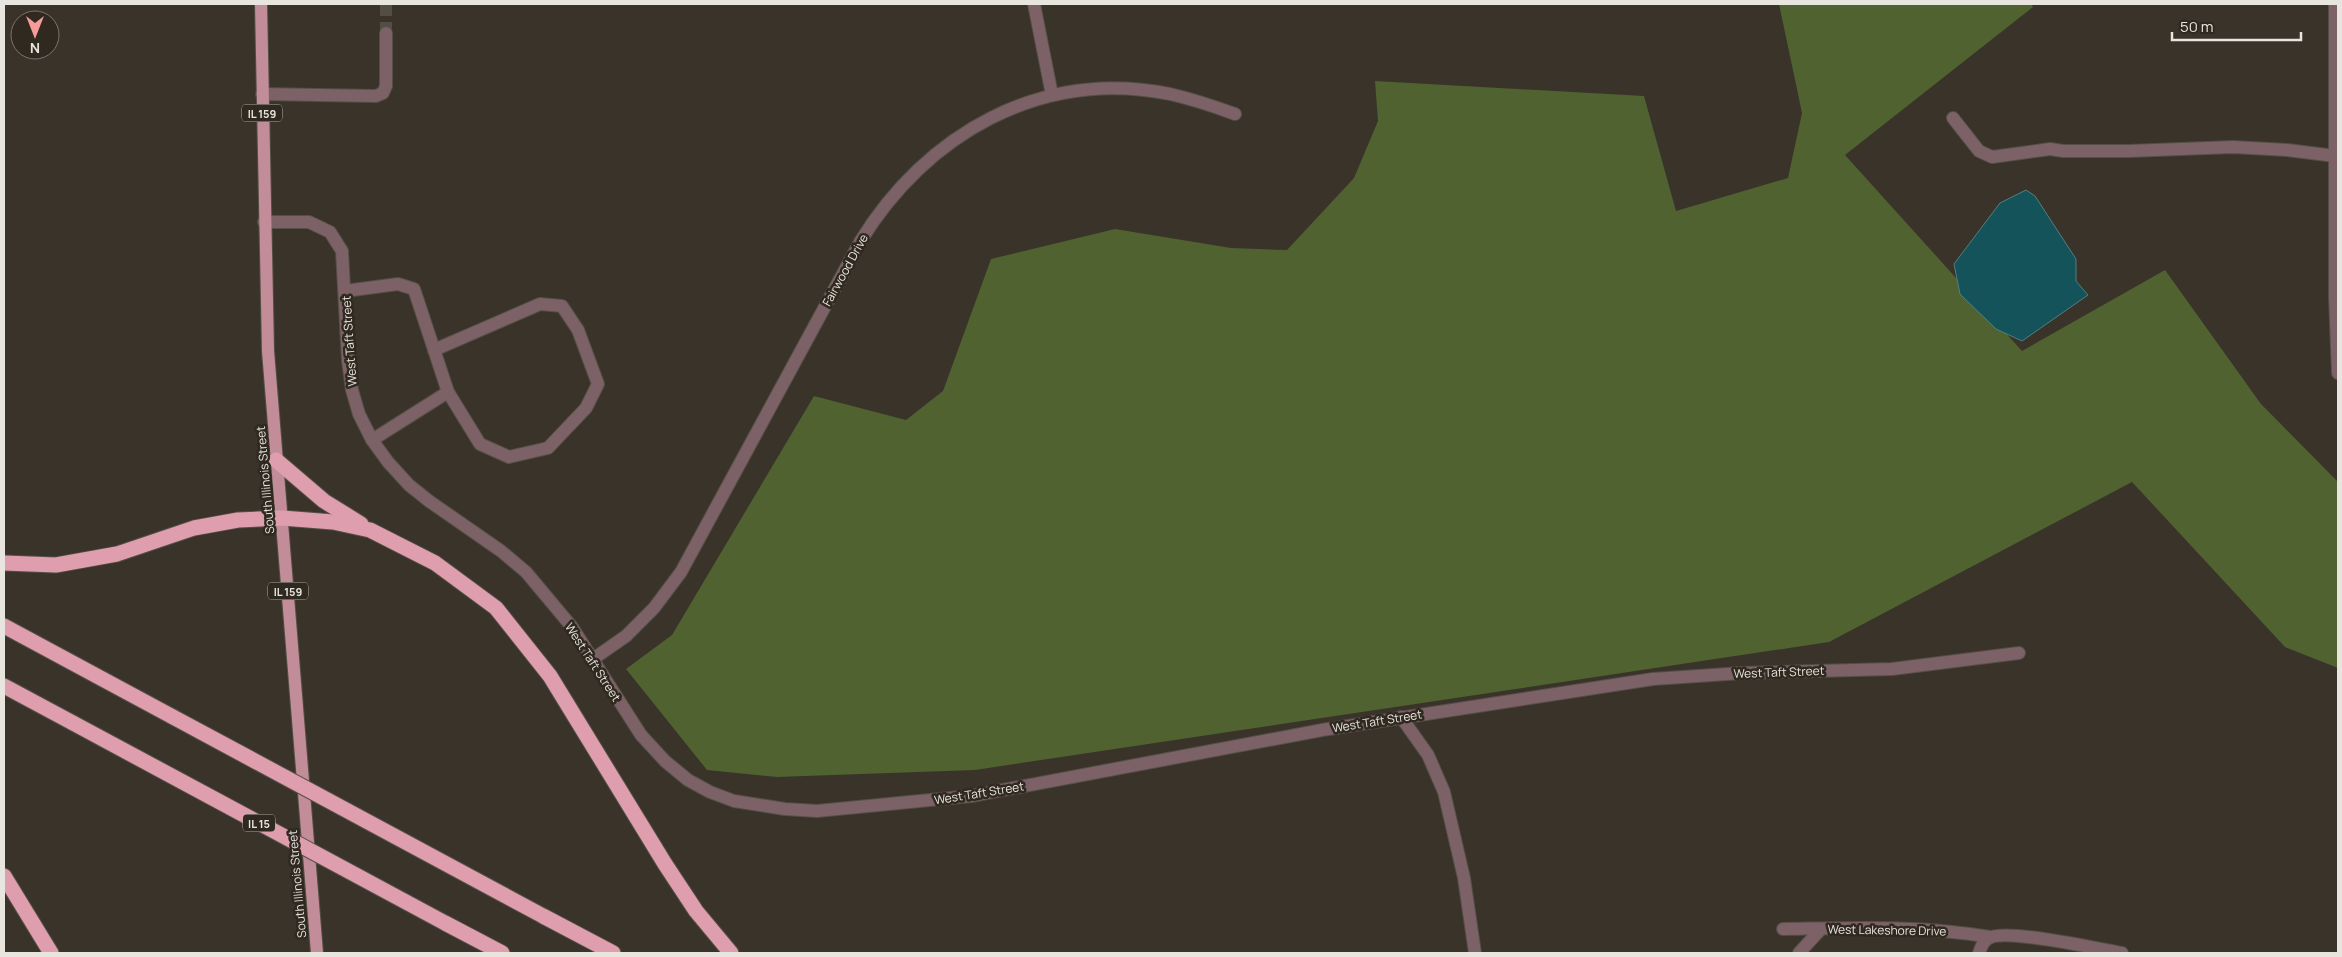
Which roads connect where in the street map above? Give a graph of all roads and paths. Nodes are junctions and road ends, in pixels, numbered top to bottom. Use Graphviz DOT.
graph roads {
  1 [pos="261,4"];
  2 [pos="1034,4"];
  3 [pos="2335,4"];
  4 [pos="386,33"];
  5 [pos="262,94"];
  6 [pos="1052,95"];
  7 [pos="1235,114"];
  8 [pos="1953,118"];
  9 [pos="2335,156"];
  10 [pos="264,222"];
  11 [pos="345,291"];
  12 [pos="434,350"];
  13 [pos="2338,373"];
  14 [pos="448,392"];
  15 [pos="372,440"];
  16 [pos="276,460"];
  17 [pos="282,518"];
  18 [pos="370,530"];
  19 [pos="4,563"];
  20 [pos="4,626"];
  21 [pos="2019,653"];
  22 [pos="593,659"];
  23 [pos="4,686"];
  24 [pos="1401,717"];
  25 [pos="4,876"];
  26 [pos="1821,929"];
  27 [pos="1783,930"];
  28 [pos="1990,937"];
  29 [pos="51,953"];
  30 [pos="316,953"];
  31 [pos="502,953"];
  32 [pos="613,953"];
  33 [pos="732,953"];
  34 [pos="1474,953"];
  35 [pos="1799,953"];
  36 [pos="1979,953"];
  37 [pos="2122,953"];
  1 -- 5 [label="main road, South Illinois Street / IL 159"];
  2 -- 6 [label="street"];
  3 -- 9 [label="street"];
  4 -- 5 [label="street"];
  5 -- 10 [label="main road, South Illinois Street / IL 159"];
  6 -- 7 [label="street, Fairwood Drive"];
  6 -- 22 [label="street, Fairwood Drive"];
  8 -- 9 [label="street"];
  9 -- 13 [label="street"];
  10 -- 11 [label="street, West Taft Street"];
  10 -- 16 [label="main road, South Illinois Street / IL 159"];
  11 -- 12 [label="street"];
  11 -- 15 [label="street, West Taft Street"];
  12 -- 14 [label="street"];
  12 -- 14 [label="street"];
  14 -- 15 [label="street"];
  15 -- 22 [label="street, West Taft Street"];
  16 -- 17 [label="main road, South Illinois Street / IL 159"];
  16 -- 18 [label="highway"];
  17 -- 18 [label="highway"];
  17 -- 19 [label="highway"];
  17 -- 30 [label="main road, South Illinois Street / IL 159"];
  18 -- 33 [label="highway"];
  20 -- 32 [label="highway, bridge"];
  21 -- 24 [label="street, West Taft Street"];
  22 -- 24 [label="street, West Taft Street"];
  23 -- 31 [label="highway, IL 15, bridge"];
  24 -- 34 [label="street"];
  25 -- 29 [label="highway"];
  26 -- 27 [label="street, West Lakeshore Drive"];
  26 -- 28 [label="street, West Lakeshore Drive"];
  26 -- 35 [label="street"];
  28 -- 36 [label="street"];
  28 -- 37 [label="street, West Lakeshore Drive"];
}
